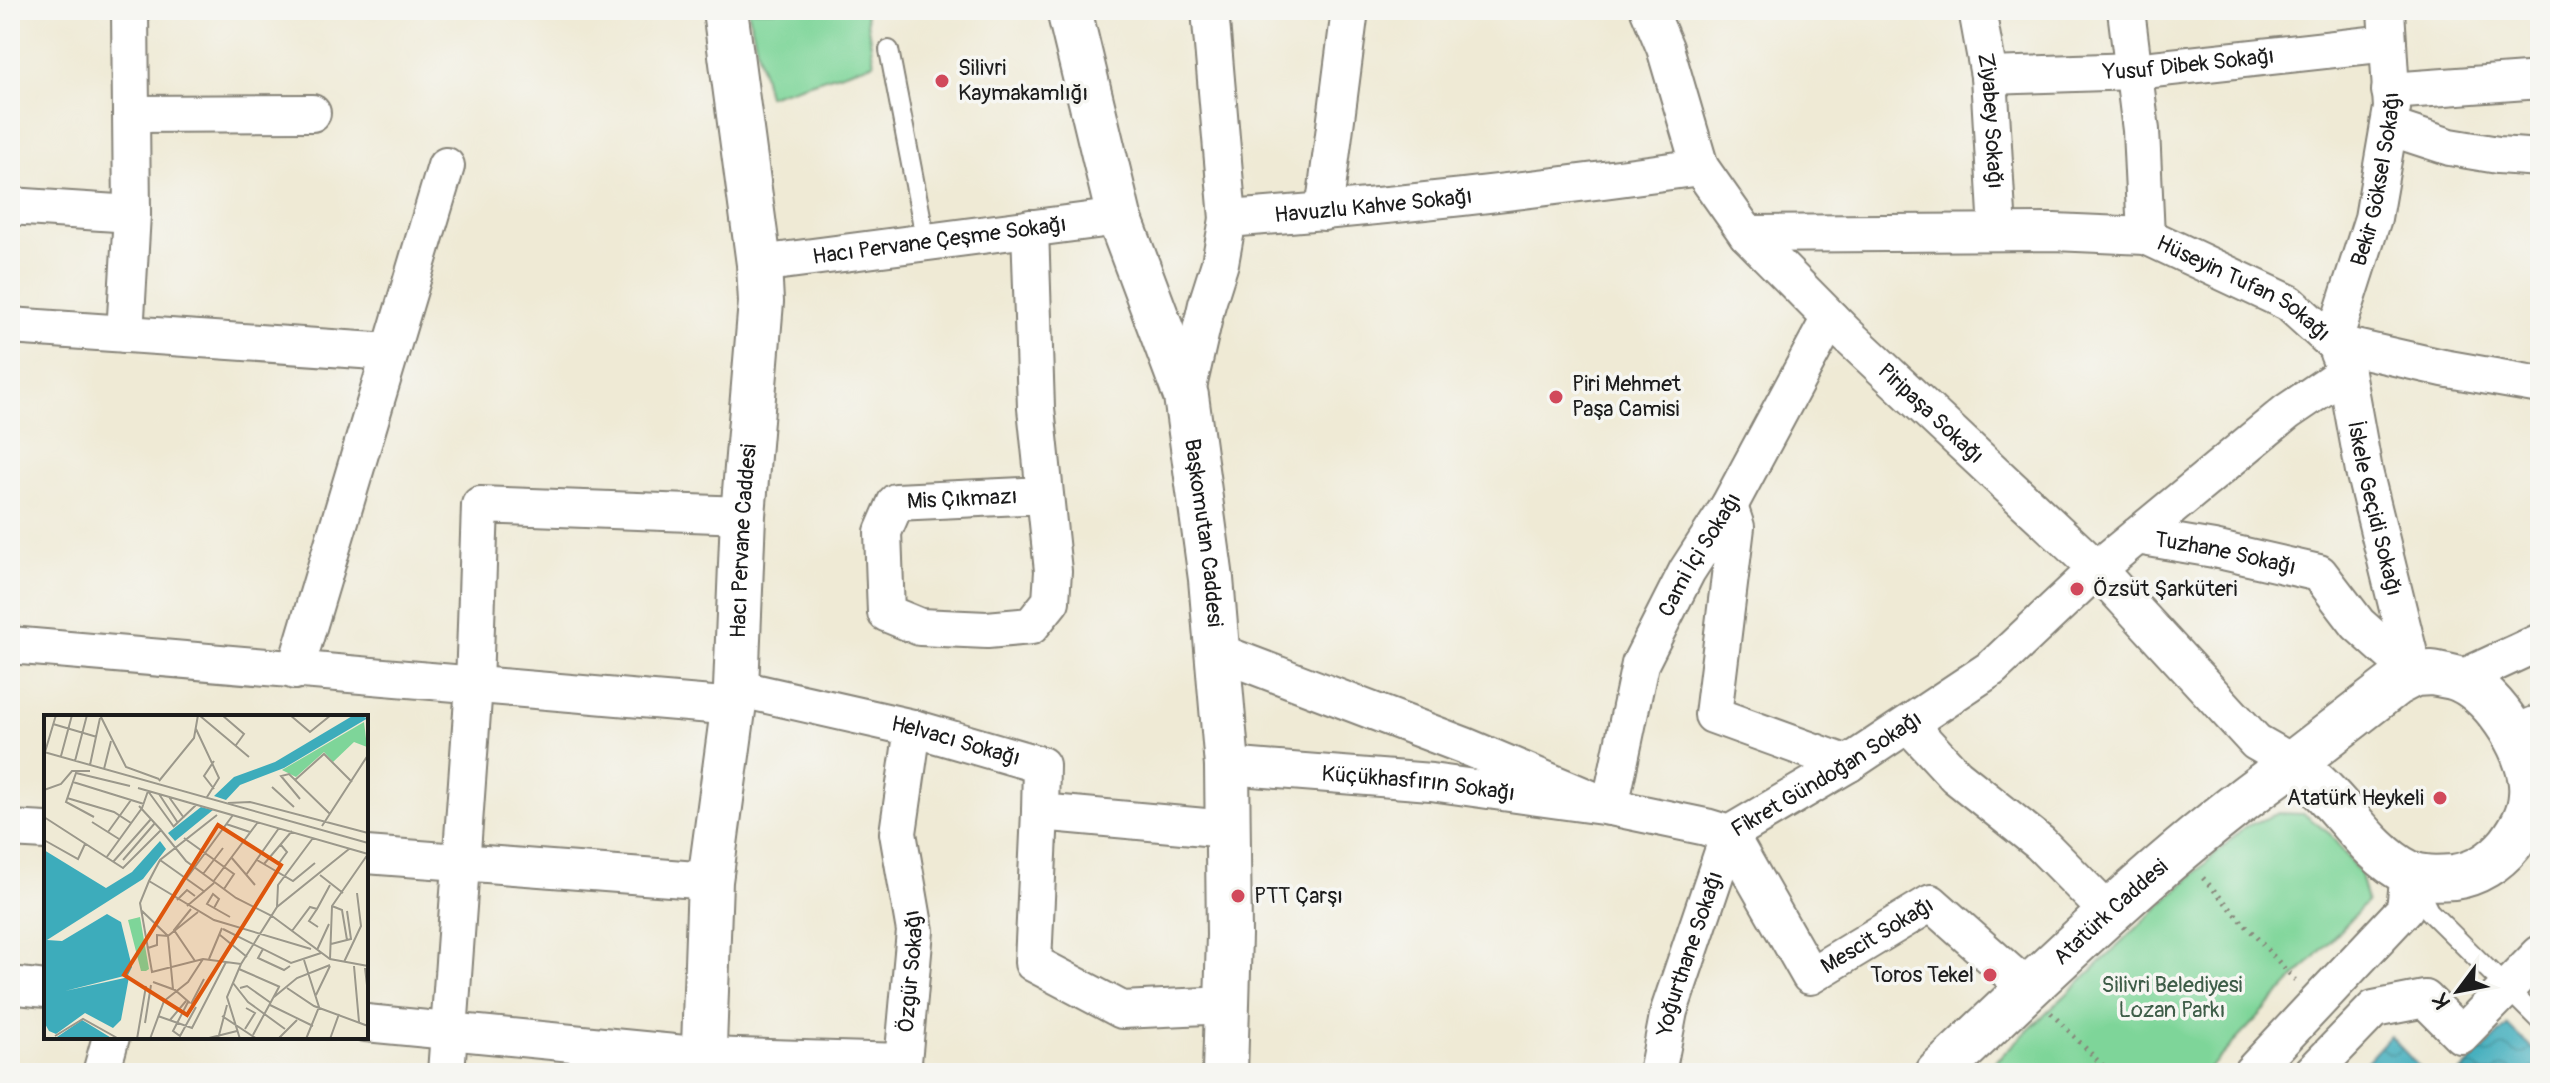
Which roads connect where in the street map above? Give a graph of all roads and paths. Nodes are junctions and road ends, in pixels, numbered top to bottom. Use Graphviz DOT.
graph roads {
  1 [pos="130,10"];
  2 [pos="725,10"];
  3 [pos="1069,10"];
  4 [pos="1210,10"];
  5 [pos="1350,10"];
  6 [pos="1649,10"];
  7 [pos="1977,10"];
  8 [pos="2126,10"];
  9 [pos="2387,26"];
  10 [pos="889,50"];
  11 [pos="2135,71"];
  12 [pos="1989,76"];
  13 [pos="2540,80"];
  14 [pos="2390,91"];
  15 [pos="312,113"];
  16 [pos="132,114"];
  17 [pos="2389,127"];
  18 [pos="2540,158"];
  19 [pos="446,166"];
  20 [pos="1700,167"];
  21 [pos="10,206"];
  22 [pos="1324,212"];
  23 [pos="132,214"];
  24 [pos="1119,217"];
  25 [pos="1228,219"];
  26 [pos="1030,228"];
  27 [pos="1998,232"];
  28 [pos="1747,234"];
  29 [pos="2146,236"];
  30 [pos="926,242"];
  31 [pos="759,264"];
  32 [pos="1830,318"];
  33 [pos="10,326"];
  34 [pos="125,334"];
  35 [pos="390,352"];
  36 [pos="2340,358"];
  37 [pos="2540,385"];
  38 [pos="1186,396"];
  39 [pos="1045,495"];
  40 [pos="1729,506"];
  41 [pos="743,515"];
  42 [pos="2137,536"];
  43 [pos="2097,569"];
  44 [pos="2540,642"];
  45 [pos="10,645"];
  46 [pos="1218,652"];
  47 [pos="295,671"];
  48 [pos="2414,674"];
  49 [pos="2460,679"];
  50 [pos="474,685"];
  51 [pos="736,698"];
  52 [pos="1909,725"];
  53 [pos="913,728"];
  54 [pos="2527,728"];
  55 [pos="2293,763"];
  56 [pos="1848,764"];
  57 [pos="1227,766"];
  58 [pos="1610,807"];
  59 [pos="1040,812"];
  60 [pos="10,829"];
  61 [pos="1227,829"];
  62 [pos="44,831"];
  63 [pos="1729,834"];
  64 [pos="2179,852"];
  65 [pos="368,855"];
  66 [pos="463,862"];
  67 [pos="2409,873"];
  68 [pos="710,881"];
  69 [pos="2109,913"];
  70 [pos="2540,954"];
  71 [pos="10,985"];
  72 [pos="2506,988"];
  73 [pos="44,989"];
  74 [pos="2028,989"];
  75 [pos="2317,1004"];
  76 [pos="1227,1005"];
  77 [pos="2540,1021"];
  78 [pos="368,1023"];
  79 [pos="449,1032"];
  80 [pos="110,1039"];
  81 [pos="704,1064"];
  82 [pos="904,1067"];
  83 [pos="101,1073"];
  84 [pos="446,1073"];
  85 [pos="1225,1073"];
  86 [pos="1657,1073"];
  87 [pos="1938,1073"];
  88 [pos="2110,1073"];
  89 [pos="2251,1073"];
  90 [pos="2312,1073"];
  1 -- 16 [label="street"];
  2 -- 31 [label="main road, Hacı Pervane Caddesi"];
  3 -- 24 [label="main road, Başkomutan Caddesi"];
  4 -- 25 [label="street"];
  5 -- 22 [label="street"];
  6 -- 20 [label="street, Piripaşa Sokağı"];
  7 -- 12 [label="street, Ziyabey Sokağı"];
  8 -- 11 [label="street"];
  9 -- 11 [label="street, Yusuf Dibek Sokağı"];
  9 -- 14 [label="street, Bekir Göksel Sokağı"];
  10 -- 30 [label="lane"];
  11 -- 12 [label="street, Yusuf Dibek Sokağı"];
  11 -- 29 [label="street"];
  12 -- 27 [label="street, Ziyabey Sokağı"];
  13 -- 14 [label="street"];
  14 -- 17 [label="street, Bekir Göksel Sokağı"];
  15 -- 16 [label="street"];
  16 -- 23 [label="street"];
  17 -- 18 [label="street"];
  17 -- 36 [label="street, Bekir Göksel Sokağı"];
  19 -- 35 [label="street"];
  20 -- 22 [label="street, Havuzlu Kahve Sokağı"];
  20 -- 28 [label="street, Piripaşa Sokağı"];
  21 -- 23 [label="street"];
  22 -- 25 [label="street, Havuzlu Kahve Sokağı"];
  23 -- 34 [label="street"];
  24 -- 26 [label="street, Hacı Pervane Çeşme Sokağı"];
  24 -- 38 [label="main road, Başkomutan Caddesi"];
  25 -- 38 [label="street"];
  26 -- 30 [label="street, Hacı Pervane Çeşme Sokağı"];
  26 -- 39 [label="street, Mis Çıkmazı"];
  27 -- 28 [label="street, Hüseyin Tufan Sokağı"];
  27 -- 29 [label="street, Hüseyin Tufan Sokağı"];
  28 -- 32 [label="street, Piripaşa Sokağı"];
  29 -- 36 [label="street, Hüseyin Tufan Sokağı"];
  30 -- 31 [label="street, Hacı Pervane Çeşme Sokağı"];
  31 -- 41 [label="main road, Hacı Pervane Caddesi"];
  32 -- 40 [label="street, Cami İçi Sokağı"];
  32 -- 43 [label="street, Piripaşa Sokağı"];
  33 -- 34 [label="street"];
  34 -- 35 [label="street"];
  35 -- 47 [label="street"];
  36 -- 37 [label="street, Hüseyin Tufan Sokağı"];
  36 -- 42 [label="street, Fikret Gündoğan Sokağı"];
  36 -- 48 [label="street, İskele Geçidi Sokağı"];
  38 -- 46 [label="main road, Başkomutan Caddesi"];
  39 -- 39 [label="street, Mis Çıkmazı"];
  40 -- 56 [label="street"];
  40 -- 58 [label="street, Cami İçi Sokağı"];
  41 -- 50 [label="street"];
  41 -- 51 [label="main road, Hacı Pervane Caddesi"];
  42 -- 43 [label="street, Fikret Gündoğan Sokağı"];
  42 -- 48 [label="street, Tuzhane Sokağı"];
  43 -- 52 [label="street, Fikret Gündoğan Sokağı"];
  43 -- 55 [label="street, Piripaşa Sokağı"];
  44 -- 49 [label="street"];
  45 -- 47 [label="street, Helvacı Sokağı"];
  46 -- 57 [label="main road, Başkomutan Caddesi"];
  46 -- 58 [label="street, Fikret Gündoğan Sokağı"];
  47 -- 50 [label="street, Helvacı Sokağı"];
  48 -- 49 [label="main road"];
  48 -- 55 [label="main road"];
  49 -- 54 [label="main road"];
  50 -- 51 [label="street, Helvacı Sokağı"];
  50 -- 66 [label="street"];
  51 -- 53 [label="street, Helvacı Sokağı"];
  51 -- 68 [label="main road, Hacı Pervane Caddesi"];
  52 -- 56 [label="street, Fikret Gündoğan Sokağı"];
  52 -- 69 [label="street"];
  53 -- 59 [label="street, Helvacı Sokağı"];
  53 -- 82 [label="street, Özgür Sokağı"];
  54 -- 67 [label="main road"];
  55 -- 64 [label="main road, Atatürk Caddesi"];
  55 -- 67 [label="main road"];
  56 -- 63 [label="street, Fikret Gündoğan Sokağı"];
  57 -- 58 [label="street, Küçükhasfırın Sokağı"];
  57 -- 61 [label="main road, Başkomutan Caddesi"];
  58 -- 63 [label="street, Fikret Gündoğan Sokağı"];
  59 -- 61 [label="street"];
  59 -- 76 [label="street"];
  60 -- 62 [label="street"];
  61 -- 76 [label="main road, Başkomutan Caddesi"];
  63 -- 74 [label="street, Mescit Sokağı"];
  63 -- 86 [label="street, Yoğurthane Sokağı"];
  64 -- 69 [label="main road, Atatürk Caddesi"];
  64 -- 75 [label="path"];
  65 -- 66 [label="street"];
  66 -- 68 [label="street"];
  66 -- 79 [label="street"];
  67 -- 72 [label="lane"];
  67 -- 75 [label="street"];
  68 -- 81 [label="main road, Hacı Pervane Caddesi"];
  69 -- 74 [label="main road, Atatürk Caddesi"];
  70 -- 72 [label="street"];
  71 -- 73 [label="street"];
  72 -- 77 [label="lane"];
  72 -- 90 [label="street"];
  74 -- 87 [label="main road, Atatürk Caddesi"];
  74 -- 88 [label="path"];
  75 -- 89 [label="street"];
  76 -- 85 [label="main road, Başkomutan Caddesi"];
  78 -- 79 [label="street"];
  79 -- 81 [label="street"];
  79 -- 84 [label="street"];
  80 -- 83 [label="street"];
  81 -- 82 [label="street"];
}
